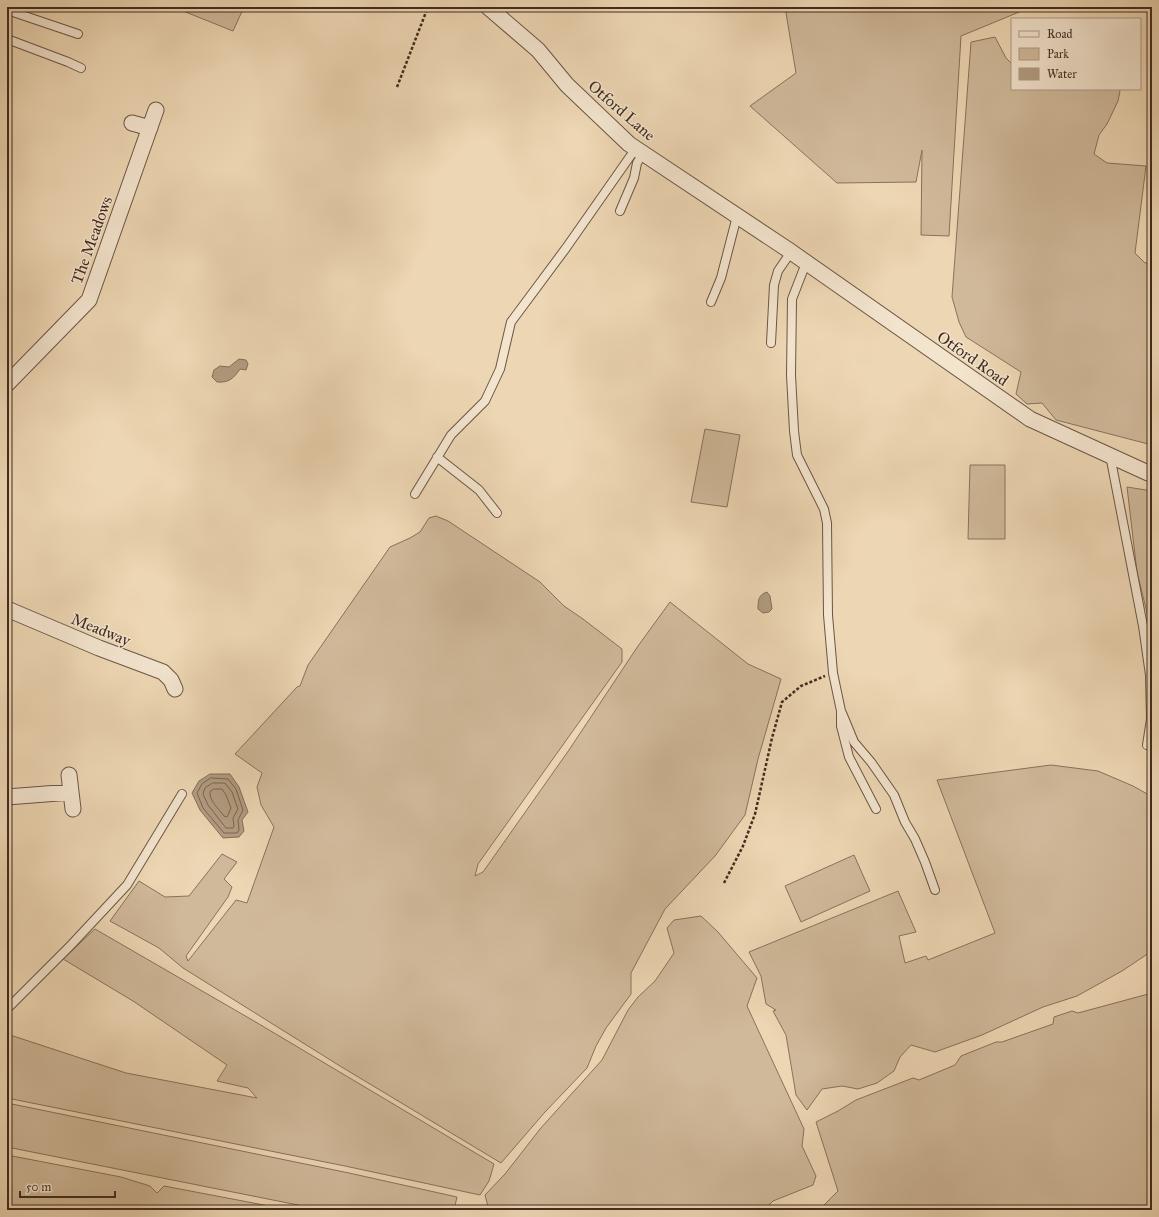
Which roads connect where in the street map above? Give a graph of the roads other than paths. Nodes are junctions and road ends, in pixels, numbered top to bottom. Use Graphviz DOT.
graph roads {
  1 [pos="488,7"];
  2 [pos="7,10"];
  3 [pos="78,34"];
  4 [pos="7,40"];
  5 [pos="82,68"];
  6 [pos="156,110"];
  7 [pos="132,123"];
  8 [pos="150,128"];
  9 [pos="639,150"];
  10 [pos="620,211"];
  11 [pos="737,216"];
  12 [pos="789,251"];
  13 [pos="806,263"];
  14 [pos="711,302"];
  15 [pos="771,343"];
  16 [pos="7,384"];
  17 [pos="1110,455"];
  18 [pos="437,457"];
  19 [pos="1152,473"];
  20 [pos="414,494"];
  21 [pos="497,513"];
  22 [pos="7,609"];
  23 [pos="175,689"];
  24 [pos="842,711"];
  25 [pos="1148,745"];
  26 [pos="69,775"];
  27 [pos="71,792"];
  28 [pos="182,794"];
  29 [pos="7,797"];
  30 [pos="73,809"];
  31 [pos="876,809"];
  32 [pos="935,890"];
  33 [pos="7,1009"];
  1 -- 9 [label="street, Otford Lane"];
  2 -- 3 [label="lane"];
  4 -- 5 [label="lane"];
  6 -- 8 [label="street, The Meadows"];
  7 -- 8 [label="street"];
  8 -- 16 [label="street, The Meadows"];
  9 -- 10 [label="lane"];
  9 -- 11 [label="street, Otford Lane"];
  9 -- 18 [label="lane"];
  11 -- 12 [label="street, Otford Lane"];
  11 -- 14 [label="lane"];
  12 -- 13 [label="street, Otford Road"];
  12 -- 15 [label="lane"];
  13 -- 17 [label="street, Otford Road"];
  13 -- 24 [label="lane"];
  17 -- 19 [label="street, Otford Road"];
  17 -- 25 [label="lane"];
  18 -- 20 [label="lane"];
  18 -- 21 [label="lane"];
  22 -- 23 [label="street, Meadway"];
  24 -- 31 [label="lane"];
  24 -- 32 [label="lane"];
  26 -- 27 [label="street"];
  27 -- 29 [label="street"];
  27 -- 30 [label="street"];
  28 -- 33 [label="lane"];
}
